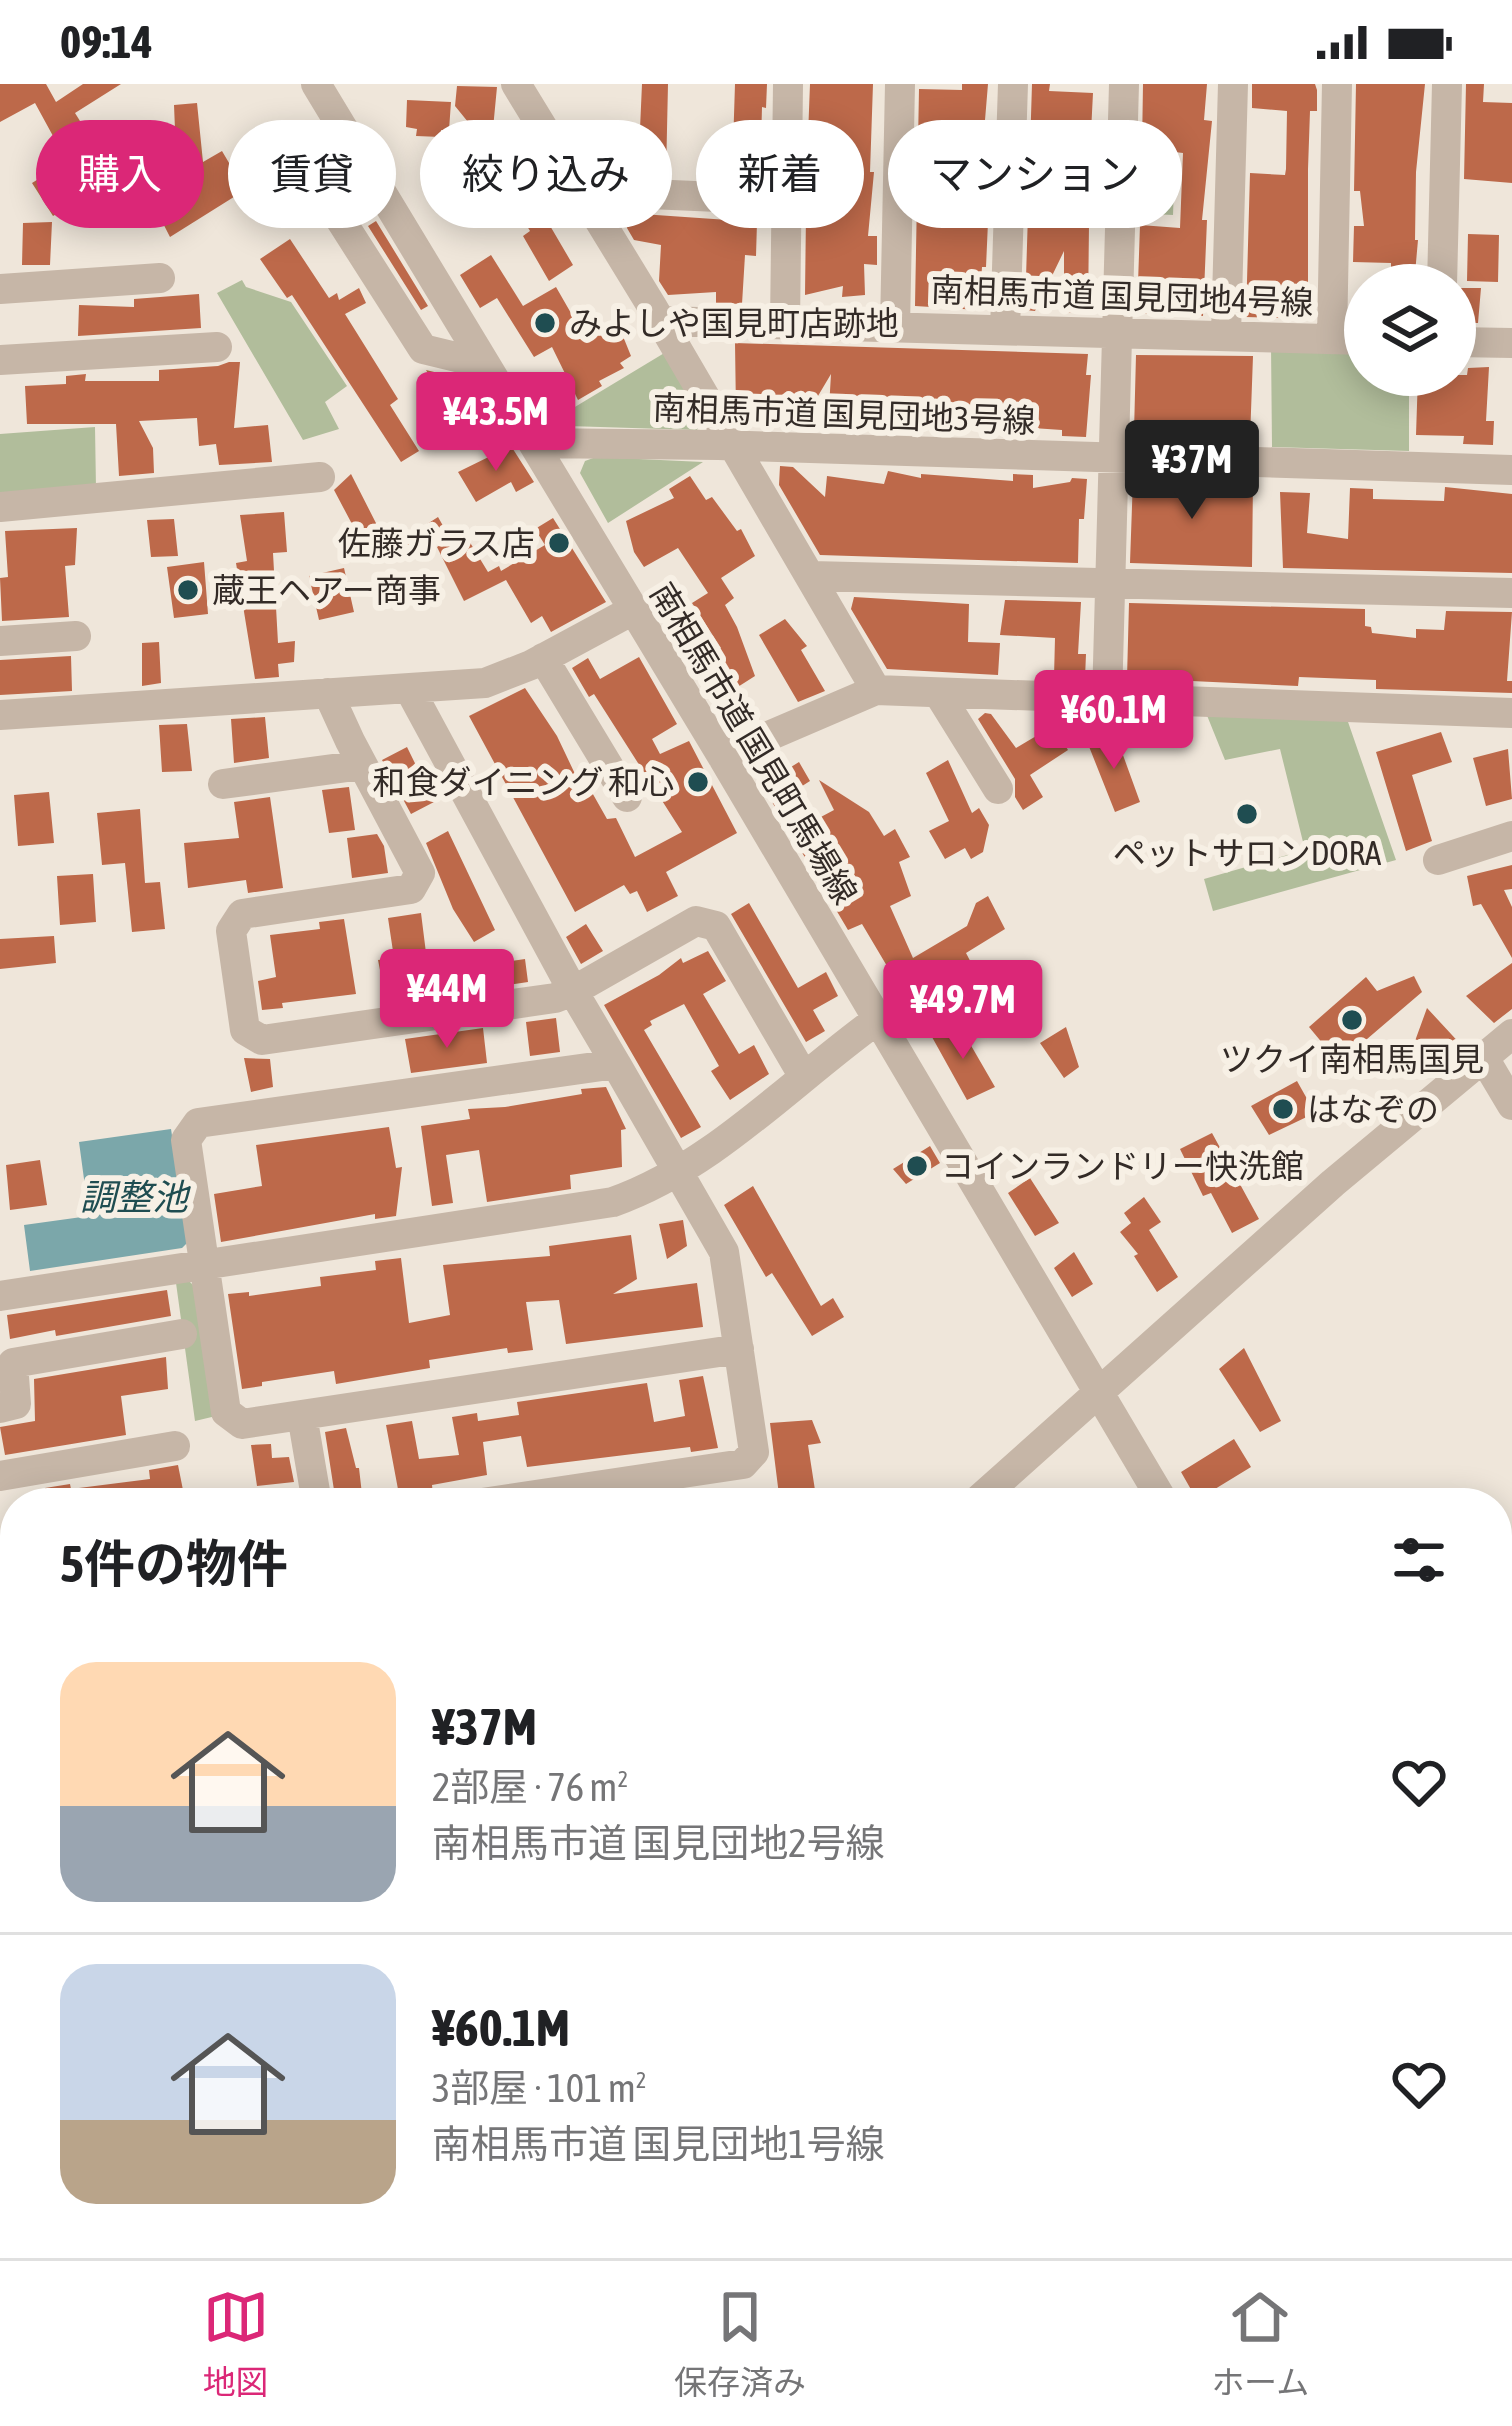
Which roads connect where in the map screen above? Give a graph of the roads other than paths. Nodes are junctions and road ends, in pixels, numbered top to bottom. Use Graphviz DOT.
graph roads {
  1 [pos="316,84"];
  2 [pos="516,84"];
  3 [pos="788,84"];
  4 [pos="900,84"];
  5 [pos="1013,84"];
  6 [pos="1124,84"];
  7 [pos="1233,84"];
  8 [pos="1337,84"];
  9 [pos="1447,84"];
  10 [pos="538,120"];
  11 [pos="787,120"];
  12 [pos="346,228"];
  13 [pos="603,228"];
  14 [pos="786,228"];
  15 [pos="1443,264"];
  16 [pos="160,278"];
  17 [pos="0,290"];
  18 [pos="661,321"];
  19 [pos="785,324"];
  20 [pos="895,327"];
  21 [pos="1005,330"];
  22 [pos="1117,332"];
  23 [pos="1226,335"];
  24 [pos="1332,338"];
  25 [pos="1344,339"];
  26 [pos="1476,342"];
  27 [pos="1512,343"];
  28 [pos="217,347"];
  29 [pos="0,360"];
  30 [pos="485,364"];
  31 [pos="533,443"];
  32 [pos="733,446"];
  33 [pos="1114,458"];
  34 [pos="1512,470"];
  35 [pos="320,477"];
  36 [pos="0,507"];
  37 [pos="811,576"];
  38 [pos="1110,582"];
  39 [pos="1512,593"];
  40 [pos="633,610"];
  41 [pos="76,636"];
  42 [pos="0,641"];
  43 [pos="543,658"];
  44 [pos="410,690"];
  45 [pos="876,690"];
  46 [pos="328,693"];
  47 [pos="939,694"];
  48 [pos="1107,700"];
  49 [pos="1512,713"];
  50 [pos="0,715"];
  51 [pos="722,756"];
  52 [pos="362,764"];
  53 [pos="223,784"];
  54 [pos="998,789"];
  55 [pos="627,796"];
  56 [pos="1512,836"];
  57 [pos="1438,860"];
  58 [pos="573,991"];
  59 [pos="877,1020"];
  60 [pos="1512,1034"];
  61 [pos="1484,1058"];
  62 [pos="616,1064"];
  63 [pos="804,1077"];
  64 [pos="1512,1105"];
  65 [pos="677,1171"];
  66 [pos="203,1264"];
  67 [pos="0,1296"];
  68 [pos="182,1334"];
  69 [pos="739,1349"];
  70 [pos="1098,1394"];
  71 [pos="0,1408"];
  72 [pos="302,1415"];
  73 [pos="176,1446"];
  74 [pos="0,1475"];
  75 [pos="314,1488"];
  76 [pos="582,1488"];
  77 [pos="992,1488"];
  78 [pos="1154,1488"];
  1 -- 30 [label="street, 南相馬市道 国見町馬場線"];
  2 -- 10 [label="street"];
  3 -- 11 [label="street"];
  4 -- 20 [label="street"];
  5 -- 21 [label="street"];
  6 -- 22 [label="street"];
  7 -- 23 [label="street"];
  8 -- 24 [label="street"];
  9 -- 15 [label="street"];
  12 -- 30 [label="street"];
  13 -- 18 [label="street"];
  14 -- 19 [label="street"];
  16 -- 17 [label="street"];
  18 -- 19 [label="street, 南相馬市道 国見団地4号線"];
  18 -- 32 [label="street"];
  19 -- 20 [label="street, 南相馬市道 国見団地4号線"];
  20 -- 21 [label="street, 南相馬市道 国見団地4号線"];
  21 -- 22 [label="street, 南相馬市道 国見団地4号線"];
  22 -- 23 [label="street, 南相馬市道 国見団地4号線"];
  22 -- 33 [label="street"];
  23 -- 24 [label="street, 南相馬市道 国見団地4号線"];
  24 -- 25 [label="street, 南相馬市道 国見団地4号線"];
  26 -- 27 [label="street"];
  28 -- 29 [label="street"];
  30 -- 31 [label="street, 南相馬市道 国見町馬場線"];
  31 -- 32 [label="street, 南相馬市道 国見団地3号線"];
  31 -- 40 [label="street, 南相馬市道 国見町馬場線"];
  32 -- 33 [label="street, 南相馬市道 国見団地3号線"];
  32 -- 37 [label="street"];
  33 -- 34 [label="street, 南相馬市道 国見団地3号線"];
  33 -- 38 [label="street"];
  35 -- 36 [label="street"];
  37 -- 38 [label="street"];
  37 -- 45 [label="street"];
  38 -- 39 [label="street"];
  38 -- 48 [label="street"];
  40 -- 43 [label="street"];
  40 -- 51 [label="street, 南相馬市道 国見町馬場線"];
  41 -- 42 [label="street"];
  43 -- 44 [label="street"];
  43 -- 55 [label="street"];
  44 -- 46 [label="street"];
  44 -- 58 [label="street"];
  45 -- 47 [label="street"];
  45 -- 51 [label="street"];
  46 -- 50 [label="street"];
  46 -- 52 [label="street"];
  47 -- 48 [label="street"];
  47 -- 54 [label="street"];
  48 -- 49 [label="street"];
  51 -- 59 [label="street, 南相馬市道 国見町馬場線"];
  52 -- 53 [label="street"];
  52 -- 58 [label="street"];
  56 -- 57 [label="street"];
  58 -- 62 [label="street"];
  58 -- 63 [label="street"];
  59 -- 63 [label="street"];
  59 -- 70 [label="street, 南相馬市道 国見町馬場線"];
  60 -- 61 [label="street"];
  61 -- 64 [label="street"];
  61 -- 70 [label="street"];
  62 -- 65 [label="street"];
  62 -- 66 [label="street"];
  63 -- 65 [label="street"];
  65 -- 66 [label="street"];
  65 -- 69 [label="street"];
  66 -- 67 [label="street"];
  66 -- 72 [label="street"];
  68 -- 71 [label="street"];
  69 -- 72 [label="street"];
  69 -- 76 [label="street"];
  70 -- 77 [label="street"];
  70 -- 78 [label="street, 南相馬市道 国見町馬場線"];
  72 -- 75 [label="street"];
  73 -- 74 [label="street"];
}
